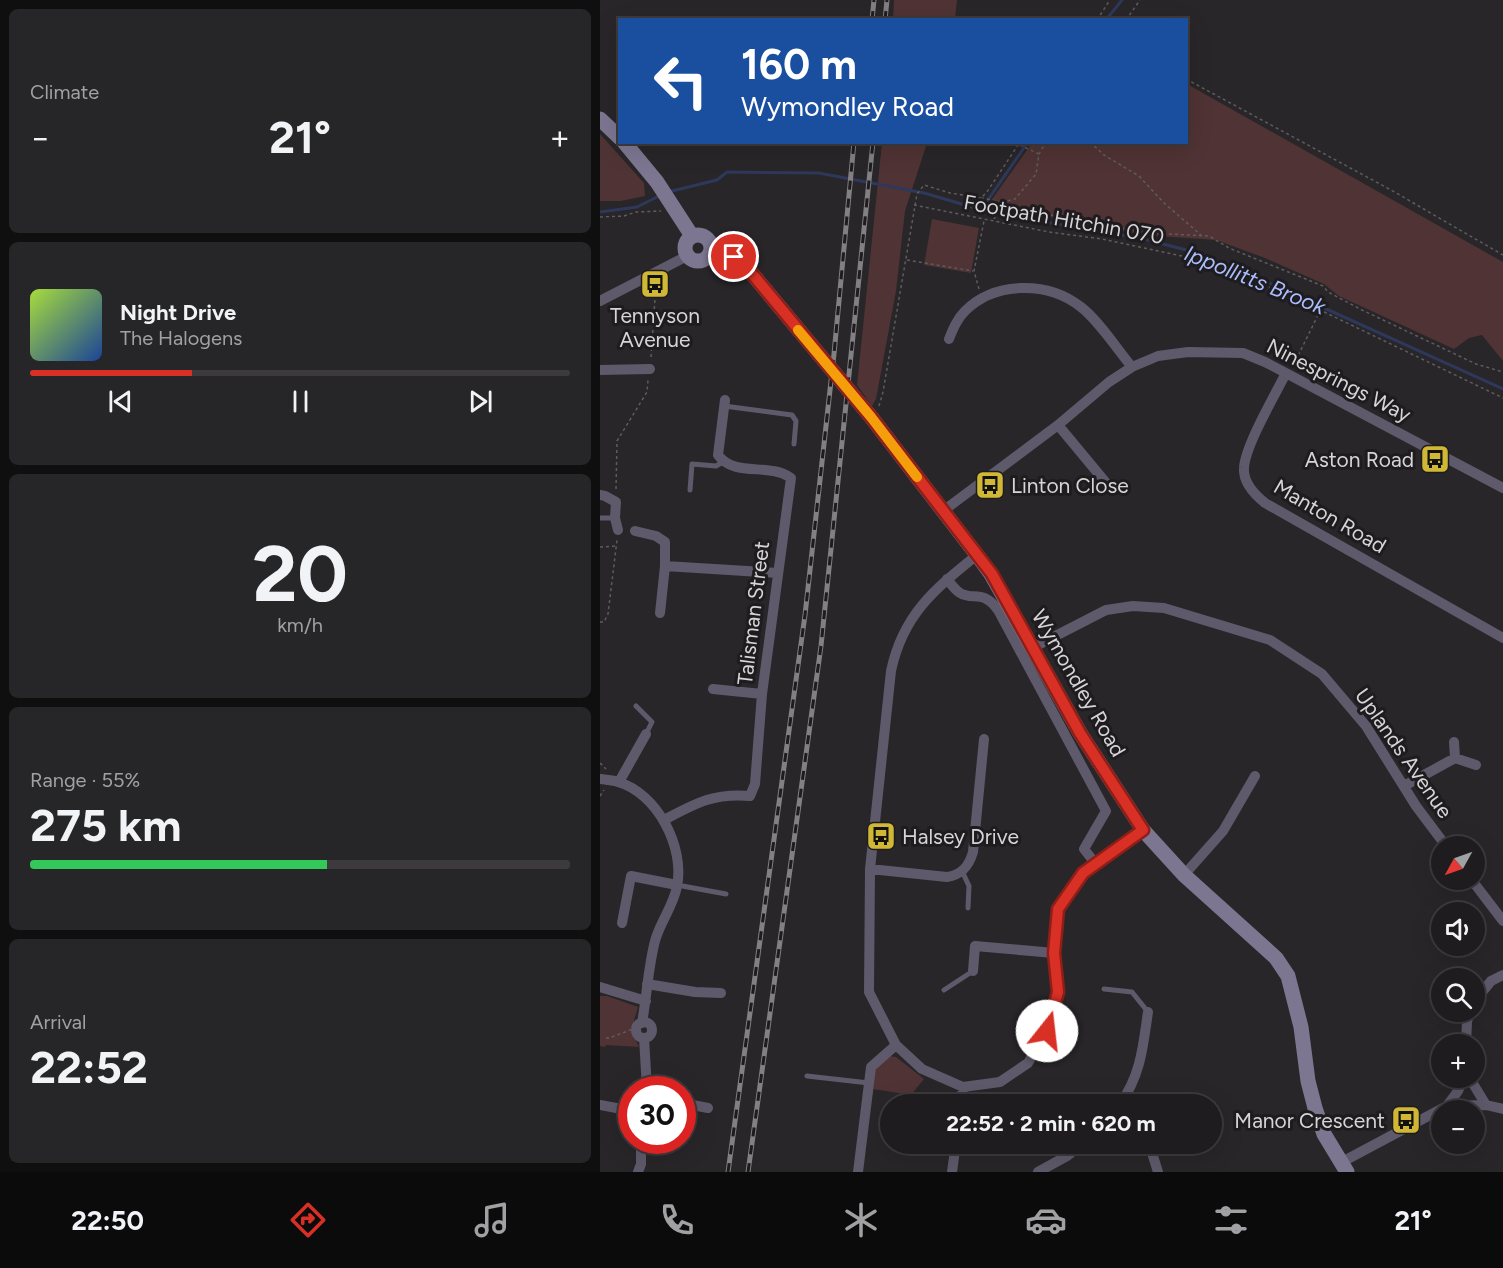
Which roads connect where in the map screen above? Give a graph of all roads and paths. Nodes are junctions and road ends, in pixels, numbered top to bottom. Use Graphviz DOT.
graph roads {
  1 [pos="1110,0"];
  2 [pos="1140,0"];
  3 [pos="1098,18"];
  4 [pos="1127,18"];
  5 [pos="1188,80"];
  6 [pos="600,119"];
  7 [pos="618,136"];
  8 [pos="626,144"];
  9 [pos="1019,144"];
  10 [pos="1022,144"];
  11 [pos="1045,144"];
  12 [pos="1092,144"];
  13 [pos="1039,154"];
  14 [pos="981,198"];
  15 [pos="1003,202"];
  16 [pos="672,203"];
  17 [pos="914,205"];
  18 [pos="600,217"];
  19 [pos="984,220"];
  20 [pos="994,221"];
  21 [pos="1201,235"];
  22 [pos="692,236"];
  23 [pos="711,250"];
  24 [pos="1503,255"];
  25 [pos="687,256"];
  26 [pos="906,260"];
  27 [pos="974,271"];
  28 [pos="657,282"];
  29 [pos="982,298"];
  30 [pos="600,301"];
  31 [pos="1320,310"];
  32 [pos="949,339"];
  33 [pos="1132,367"];
  34 [pos="650,369"];
  35 [pos="600,370"];
  36 [pos="1503,372"];
  37 [pos="1287,374"];
  38 [pos="1503,398"];
  39 [pos="724,403"];
  40 [pos="871,417"];
  41 [pos="1058,425"];
  42 [pos="794,444"];
  43 [pos="723,462"];
  44 [pos="1107,484"];
  45 [pos="1503,488"];
  46 [pos="690,490"];
  47 [pos="600,495"];
  48 [pos="616,502"];
  49 [pos="943,511"];
  50 [pos="600,518"];
  51 [pos="615,518"];
  52 [pos="618,530"];
  53 [pos="635,531"];
  54 [pos="617,546"];
  55 [pos="600,547"];
  56 [pos="977,555"];
  57 [pos="665,566"];
  58 [pos="778,573"];
  59 [pos="947,579"];
  60 [pos="660,613"];
  61 [pos="600,622"];
  62 [pos="1503,638"];
  63 [pos="1034,647"];
  64 [pos="713,689"];
  65 [pos="762,694"];
  66 [pos="636,706"];
  67 [pos="646,734"];
  68 [pos="984,739"];
  69 [pos="1454,742"];
  70 [pos="1455,758"];
  71 [pos="600,763"];
  72 [pos="1476,765"];
  73 [pos="608,771"];
  74 [pos="1255,776"];
  75 [pos="600,779"];
  76 [pos="619,782"];
  77 [pos="1404,786"];
  78 [pos="603,794"];
  79 [pos="600,796"];
  80 [pos="664,820"];
  81 [pos="1143,830"];
  82 [pos="1438,836"];
  83 [pos="1095,863"];
  84 [pos="870,869"];
  85 [pos="962,871"];
  86 [pos="1184,875"];
  87 [pos="677,885"];
  88 [pos="1479,890"];
  89 [pos="726,894"];
  90 [pos="968,908"];
  91 [pos="1503,921"];
  92 [pos="622,923"];
  93 [pos="1054,953"];
  94 [pos="973,971"];
  95 [pos="1503,975"];
  96 [pos="647,984"];
  97 [pos="600,987"];
  98 [pos="1485,988"];
  99 [pos="1104,989"];
  100 [pos="944,990"];
  101 [pos="721,993"];
  102 [pos="646,1001"];
  103 [pos="1148,1012"];
  104 [pos="640,1025"];
  105 [pos="606,1038"];
  106 [pos="896,1045"];
  107 [pos="646,1076"];
  108 [pos="807,1076"];
  109 [pos="869,1083"];
  110 [pos="963,1087"];
  111 [pos="1476,1088"];
  112 [pos="962,1094"];
  113 [pos="1126,1094"];
  114 [pos="600,1105"];
  115 [pos="1486,1105"];
  116 [pos="696,1106"];
  117 [pos="618,1108"];
  118 [pos="708,1108"];
  119 [pos="1503,1109"];
  120 [pos="1431,1116"];
  121 [pos="641,1154"];
  122 [pos="954,1154"];
  123 [pos="1069,1154"];
  124 [pos="1152,1154"];
  125 [pos="1345,1167"];
  126 [pos="1044,1171"];
  127 [pos="639,1172"];
  128 [pos="858,1172"];
  129 [pos="952,1172"];
  130 [pos="1158,1172"];
  1 -- 3 [label="path"];
  2 -- 4 [label="path"];
  5 -- 24 [label="path"];
  6 -- 7 [label="street"];
  8 -- 16 [label="street"];
  9 -- 14 [label="path"];
  10 -- 13 [label="path"];
  11 -- 13 [label="path"];
  12 -- 21 [label="path"];
  13 -- 15 [label="path"];
  14 -- 15 [label="path"];
  14 -- 17 [label="path"];
  15 -- 20 [label="path"];
  15 -- 21 [label="path"];
  16 -- 18 [label="path"];
  16 -- 22 [label="street"];
  17 -- 19 [label="path, Footpath Hitchin 070"];
  17 -- 26 [label="path"];
  19 -- 20 [label="path, Footpath Hitchin 070"];
  19 -- 27 [label="path"];
  20 -- 31 [label="path, Footpath Hitchin 070"];
  21 -- 36 [label="path"];
  22 -- 23 [label="street"];
  22 -- 25 [label="street"];
  23 -- 25 [label="street"];
  23 -- 40 [label="street, Wymondley Road"];
  25 -- 30 [label="street"];
  26 -- 27 [label="path"];
  26 -- 40 [label="path"];
  27 -- 29 [label="path"];
  28 -- 34 [label="path"];
  29 -- 32 [label="street"];
  29 -- 33 [label="street"];
  31 -- 37 [label="path"];
  31 -- 38 [label="path, Footpath Hitchin 070"];
  33 -- 37 [label="street, Ninesprings Way"];
  33 -- 41 [label="street, Ninesprings Way"];
  34 -- 35 [label="street"];
  34 -- 48 [label="path"];
  37 -- 45 [label="street, Ninesprings Way"];
  37 -- 62 [label="street, Manton Road"];
  39 -- 42 [label="lane"];
  39 -- 43 [label="street"];
  40 -- 49 [label="street, Wymondley Road"];
  41 -- 44 [label="street"];
  41 -- 49 [label="street, Ninesprings Way"];
  43 -- 46 [label="lane"];
  43 -- 58 [label="street, Talisman Street"];
  47 -- 48 [label="street"];
  48 -- 51 [label="street"];
  49 -- 56 [label="street, Wymondley Road"];
  50 -- 51 [label="lane"];
  51 -- 52 [label="street"];
  52 -- 54 [label="path"];
  53 -- 57 [label="street"];
  54 -- 55 [label="path"];
  54 -- 61 [label="path"];
  56 -- 59 [label="street"];
  56 -- 63 [label="street, Wymondley Road"];
  57 -- 58 [label="street"];
  57 -- 60 [label="street"];
  58 -- 65 [label="street, Talisman Street"];
  59 -- 83 [label="street, Wymondley Road"];
  59 -- 84 [label="street"];
  63 -- 77 [label="street, Uplands Avenue"];
  63 -- 81 [label="street, Wymondley Road"];
  64 -- 65 [label="street"];
  65 -- 80 [label="street, Talisman Street"];
  66 -- 67 [label="lane"];
  67 -- 76 [label="street"];
  68 -- 85 [label="street"];
  69 -- 70 [label="street"];
  70 -- 72 [label="street"];
  70 -- 77 [label="street"];
  71 -- 73 [label="path"];
  74 -- 86 [label="street"];
  75 -- 76 [label="street"];
  76 -- 80 [label="street"];
  77 -- 82 [label="street, Uplands Avenue"];
  78 -- 79 [label="path"];
  80 -- 87 [label="street"];
  81 -- 83 [label="street"];
  81 -- 86 [label="street, Wymondley Road"];
  83 -- 93 [label="street"];
  84 -- 85 [label="street"];
  84 -- 106 [label="street"];
  85 -- 90 [label="lane"];
  86 -- 125 [label="street, Wymondley Road"];
  87 -- 89 [label="lane"];
  87 -- 92 [label="street"];
  87 -- 96 [label="street"];
  88 -- 91 [label="street"];
  93 -- 94 [label="street"];
  93 -- 110 [label="street"];
  94 -- 100 [label="lane"];
  95 -- 98 [label="street"];
  96 -- 101 [label="street"];
  96 -- 102 [label="street"];
  97 -- 102 [label="street"];
  99 -- 103 [label="lane"];
  102 -- 104 [label="street"];
  103 -- 113 [label="street"];
  104 -- 105 [label="path"];
  104 -- 107 [label="street"];
  106 -- 109 [label="street"];
  106 -- 110 [label="street"];
  108 -- 109 [label="lane"];
  109 -- 128 [label="street"];
  110 -- 112 [label="street"];
  111 -- 115 [label="street"];
  114 -- 117 [label="street"];
  115 -- 119 [label="street"];
  116 -- 118 [label="street"];
  120 -- 125 [label="street"];
  121 -- 127 [label="street"];
  122 -- 129 [label="street"];
  123 -- 126 [label="street"];
  124 -- 130 [label="street"];
}
